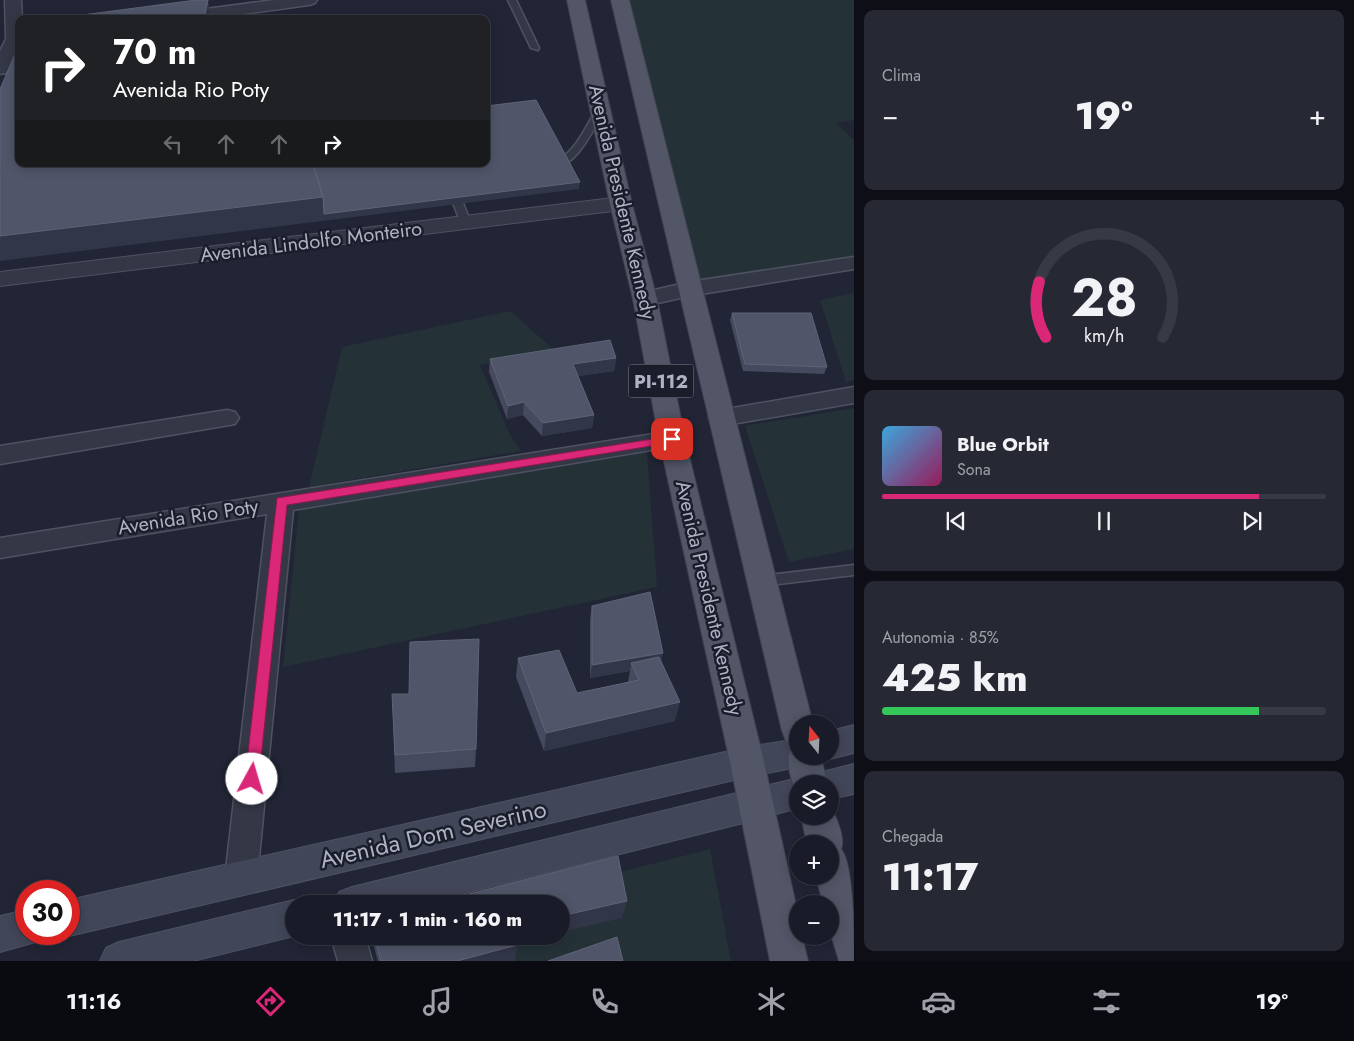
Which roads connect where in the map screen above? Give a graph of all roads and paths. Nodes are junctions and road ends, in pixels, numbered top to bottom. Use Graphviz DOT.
graph roads {
  1 [pos="13,0"];
  2 [pos="309,0"];
  3 [pos="512,0"];
  4 [pos="576,0"];
  5 [pos="620,0"];
  6 [pos="198,15"];
  7 [pos="11,40"];
  8 [pos="535,48"];
  9 [pos="0,69"];
  10 [pos="601,109"];
  11 [pos="544,163"];
  12 [pos="450,183"];
  13 [pos="621,204"];
  14 [pos="466,223"];
  15 [pos="854,263"];
  16 [pos="0,279"];
  17 [pos="688,289"];
  18 [pos="645,299"];
  19 [pos="854,395"];
  20 [pos="227,418"];
  21 [pos="721,418"];
  22 [pos="672,439"];
  23 [pos="0,455"];
  24 [pos="281,501"];
  25 [pos="0,548"];
  26 [pos="854,570"];
  27 [pos="761,581"];
  28 [pos="794,715"];
  29 [pos="854,739"];
  30 [pos="839,743"];
  31 [pos="789,755"];
  32 [pos="747,762"];
  33 [pos="854,778"];
  34 [pos="839,782"];
  35 [pos="789,796"];
  36 [pos="756,805"];
  37 [pos="241,878"];
  38 [pos="836,885"];
  39 [pos="389,895"];
  40 [pos="80,915"];
  41 [pos="285,920"];
  42 [pos="15,931"];
  43 [pos="0,934"];
  44 [pos="351,945"];
  45 [pos="854,952"];
  46 [pos="119,961"];
  47 [pos="355,961"];
  48 [pos="788,961"];
  1 -- 7 [label="street"];
  2 -- 6 [label="street"];
  3 -- 8 [label="lane"];
  4 -- 10 [label="main road, Avenida Presidente Kennedy / PI-112"];
  5 -- 17 [label="main road, PI-112"];
  7 -- 9 [label="street"];
  10 -- 11 [label="lane"];
  10 -- 13 [label="main road, Avenida Presidente Kennedy / PI-112"];
  12 -- 14 [label="lane"];
  13 -- 14 [label="street, Avenida Lindolfo Monteiro"];
  13 -- 18 [label="main road, Avenida Presidente Kennedy / PI-112"];
  14 -- 16 [label="street, Avenida Lindolfo Monteiro"];
  15 -- 17 [label="street"];
  17 -- 18 [label="street"];
  17 -- 21 [label="main road, PI-112"];
  18 -- 22 [label="main road, Avenida Presidente Kennedy / PI-112"];
  19 -- 21 [label="street"];
  20 -- 23 [label="street"];
  21 -- 27 [label="main road, PI-112"];
  22 -- 24 [label="street, Avenida Rio Poty"];
  22 -- 32 [label="main road, Avenida Presidente Kennedy / PI-112"];
  24 -- 25 [label="street, Avenida Rio Poty"];
  24 -- 37 [label="street"];
  26 -- 27 [label="lane"];
  27 -- 28 [label="main road, PI-112"];
  29 -- 30 [label="main road"];
  31 -- 32 [label="main road, Avenida Dom Severino"];
  32 -- 36 [label="main road, Avenida Presidente Kennedy / PI-112"];
  32 -- 37 [label="main road, Avenida Dom Severino"];
  33 -- 34 [label="main road"];
  35 -- 36 [label="main road"];
  36 -- 39 [label="main road"];
  36 -- 48 [label="main road, Avenida Presidente Kennedy / PI-112"];
  37 -- 40 [label="main road, Avenida Dom Severino"];
  38 -- 45 [label="main road"];
  41 -- 46 [label="main road"];
  42 -- 43 [label="main road"];
  44 -- 47 [label="street"];
}
